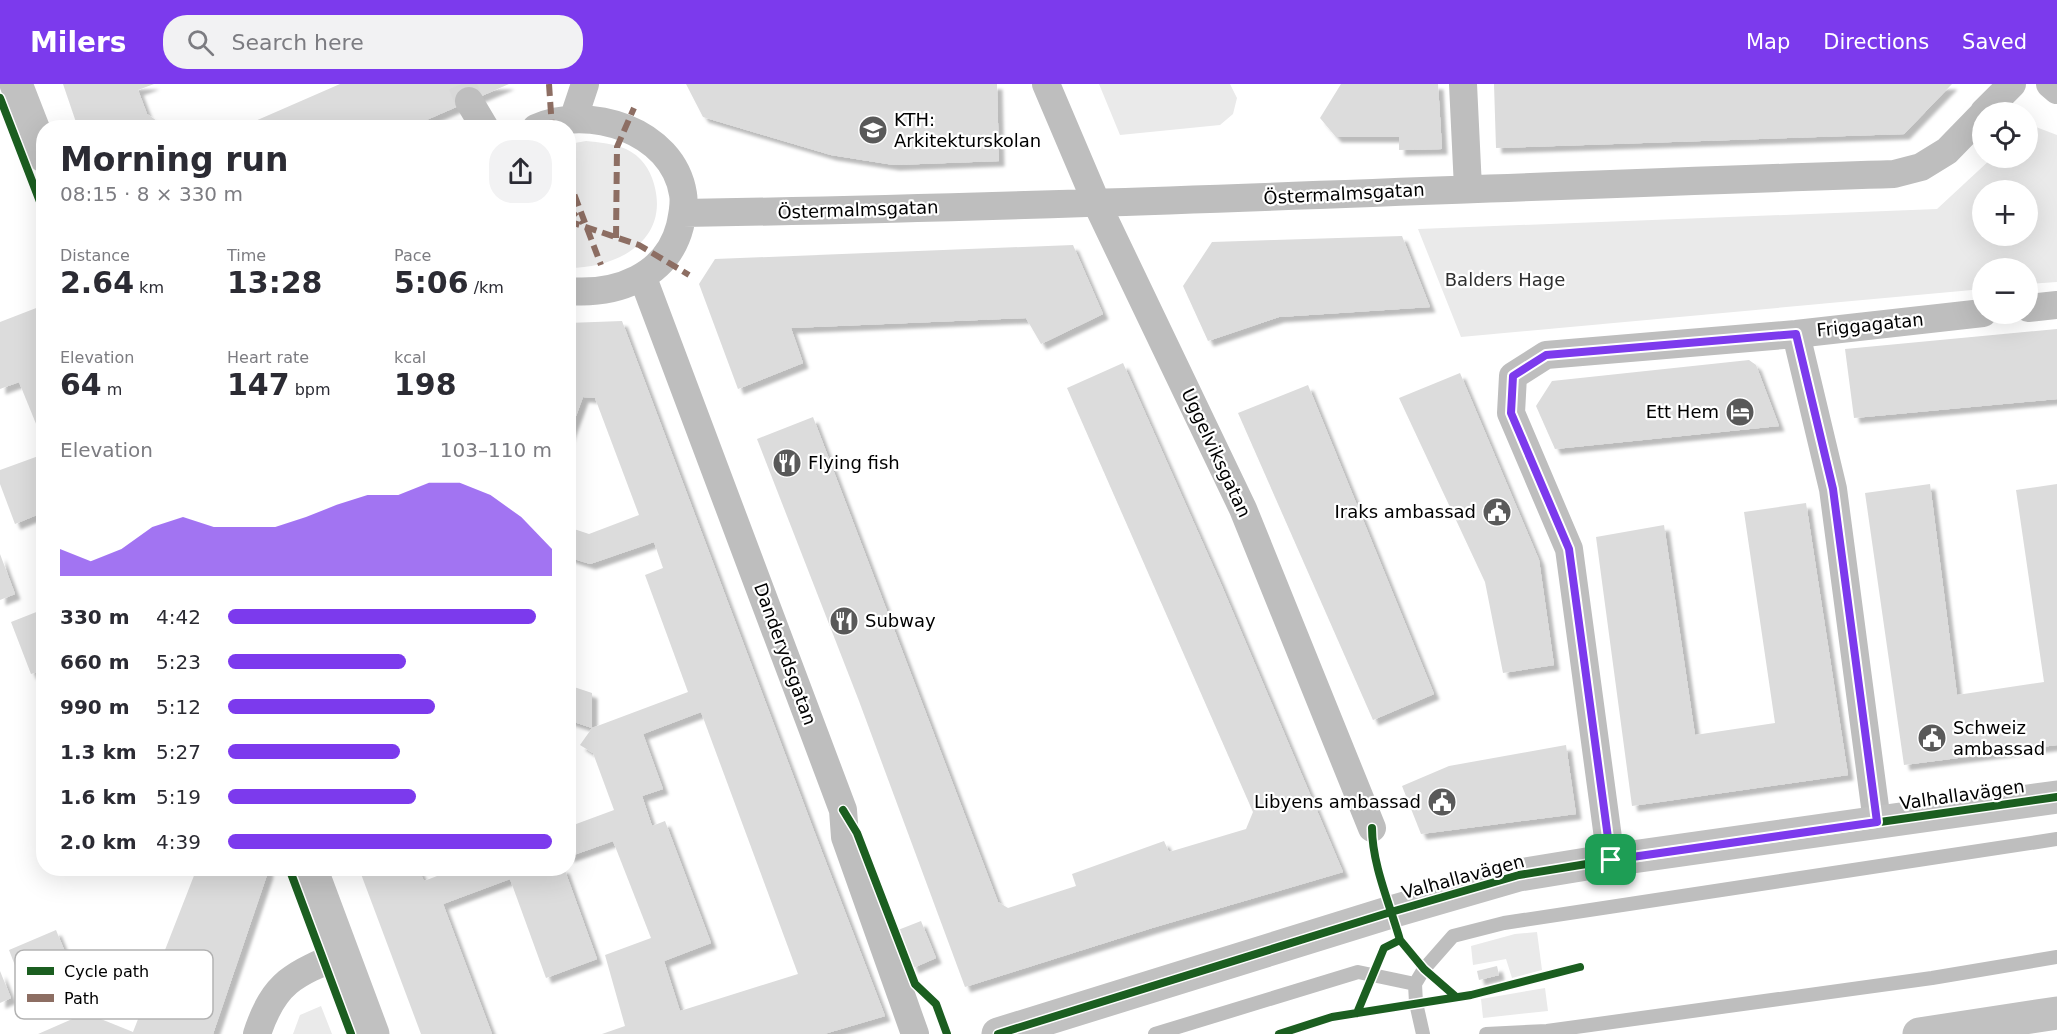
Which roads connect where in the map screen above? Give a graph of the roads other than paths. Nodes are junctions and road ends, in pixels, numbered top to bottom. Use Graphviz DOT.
graph roads {
  1 [pos="16,84"];
  2 [pos="585,84"];
  3 [pos="1046,84"];
  4 [pos="1463,84"];
  5 [pos="2012,84"];
  6 [pos="2050,84"];
  7 [pos="2057,90"];
  8 [pos="469,101"];
  9 [pos="1995,102"];
  10 [pos="574,117"];
  11 [pos="480,120"];
  12 [pos="564,120"];
  13 [pos="1972,125"];
  14 [pos="36,135"];
  15 [pos="1468,188"];
  16 [pos="1097,204"];
  17 [pos="683,213"];
  18 [pos="643,278"];
  19 [pos="576,292"];
  20 [pos="2057,305"];
  21 [pos="2038,307"];
  22 [pos="1972,314"];
  23 [pos="1796,334"];
  24 [pos="2057,797"];
  25 [pos="1877,822"];
  26 [pos="1372,828"];
  27 [pos="2057,839"];
  28 [pos="1611,860"];
  29 [pos="314,876"];
  30 [pos="343,954"];
  31 [pos="2057,957"];
  32 [pos="1414,984"];
  33 [pos="2057,1013"];
  34 [pos="1627,1019"];
  35 [pos="256,1034"];
  36 [pos="373,1034"];
  37 [pos="915,1034"];
  38 [pos="998,1034"];
  39 [pos="1155,1034"];
  40 [pos="1424,1034"];
  41 [pos="1486,1034"];
  42 [pos="1598,1034"];
  43 [pos="1919,1034"];
  1 -- 14 [label="main road"];
  2 -- 10 [label="street"];
  3 -- 16 [label="street, Uggelviksgatan"];
  4 -- 15 [label="street"];
  5 -- 9 [label="street, Östermalmsgatan"];
  6 -- 7 [label="street"];
  8 -- 11 [label="street"];
  10 -- 12 [label="street"];
  10 -- 17 [label="street"];
  13 -- 15 [label="street, Östermalmsgatan"];
  15 -- 16 [label="street, Östermalmsgatan"];
  16 -- 17 [label="street, Östermalmsgatan"];
  16 -- 26 [label="street, Uggelviksgatan"];
  17 -- 18 [label="street"];
  18 -- 19 [label="street"];
  18 -- 37 [label="street, Danderydsgatan"];
  20 -- 21 [label="street"];
  22 -- 23 [label="street, Friggagatan"];
  23 -- 25 [label="street"];
  23 -- 28 [label="street, Friggagatan"];
  24 -- 25 [label="main road, Valhallavägen"];
  25 -- 28 [label="main road, Valhallavägen"];
  27 -- 32 [label="lane"];
  28 -- 38 [label="main road, Valhallavägen"];
  29 -- 30 [label="main road"];
  30 -- 35 [label="street"];
  30 -- 36 [label="main road"];
  31 -- 34 [label="lane"];
  32 -- 39 [label="lane"];
  32 -- 40 [label="lane"];
  33 -- 43 [label="main road"];
  34 -- 41 [label="lane"];
  34 -- 42 [label="lane"];
}
